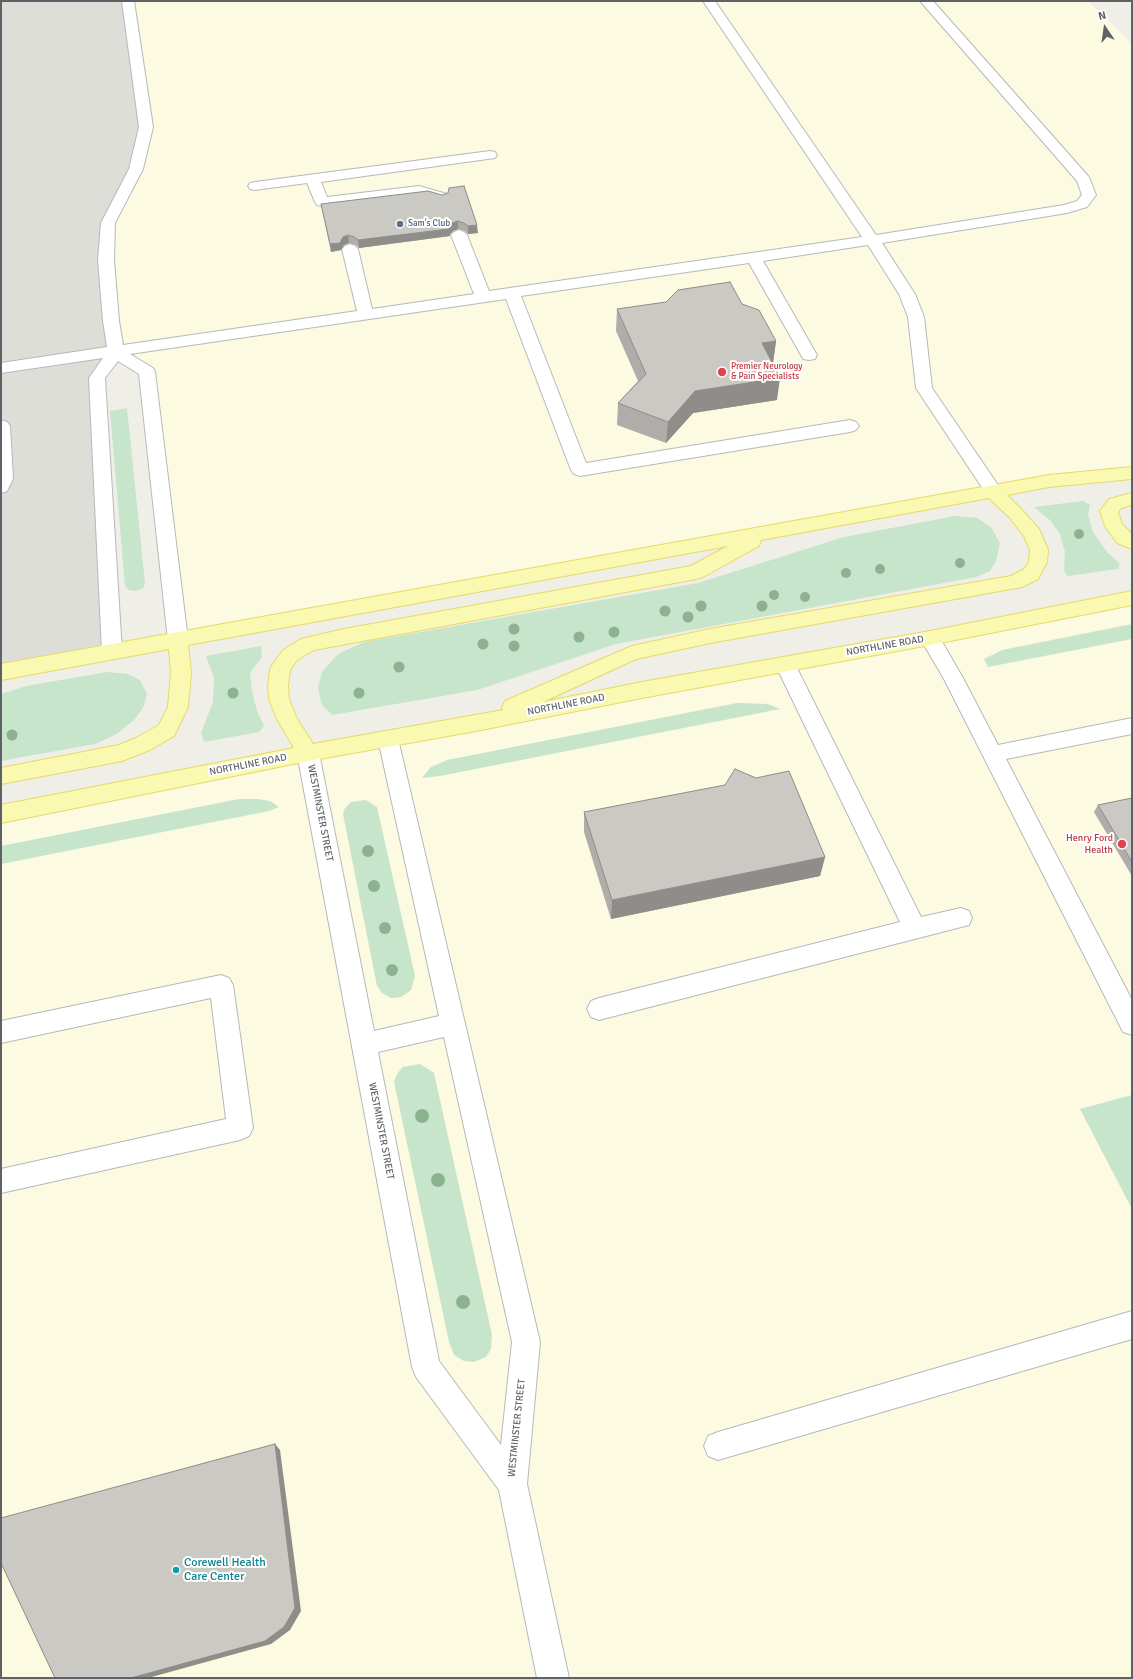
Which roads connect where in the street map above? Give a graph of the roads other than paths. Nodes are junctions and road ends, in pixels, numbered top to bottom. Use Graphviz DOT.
graph roads {
  1 [pos="128,1"];
  2 [pos="709,1"];
  3 [pos="926,1"];
  4 [pos="490,155"];
  5 [pos="313,179"];
  6 [pos="255,186"];
  7 [pos="442,197"];
  8 [pos="459,235"];
  9 [pos="872,240"];
  10 [pos="350,249"];
  11 [pos="754,258"];
  12 [pos="512,293"];
  13 [pos="484,298"];
  14 [pos="366,315"];
  15 [pos="116,352"];
  16 [pos="810,355"];
  17 [pos="1,368"];
  18 [pos="1,426"];
  19 [pos="850,426"];
  20 [pos="1132,473"];
  21 [pos="1,487"];
  22 [pos="993,491"];
  23 [pos="1132,499"];
  24 [pos="767,532"];
  25 [pos="1132,543"];
  26 [pos="1132,598"];
  27 [pos="930,638"];
  28 [pos="178,640"];
  29 [pos="112,652"];
  30 [pos="785,664"];
  31 [pos="1,672"];
  32 [pos="476,723"];
  33 [pos="1132,726"];
  34 [pos="388,739"];
  35 [pos="308,753"];
  36 [pos="992,754"];
  37 [pos="1,776"];
  38 [pos="1,814"];
  39 [pos="960,918"];
  40 [pos="915,928"];
  41 [pos="599,1008"];
  42 [pos="454,1024"];
  43 [pos="1132,1024"];
  44 [pos="1,1032"];
  45 [pos="365,1044"];
  46 [pos="1,1181"];
  47 [pos="1132,1325"];
  48 [pos="718,1446"];
  49 [pos="512,1484"];
  50 [pos="553,1678"];
  1 -- 15 [label="street"];
  2 -- 9 [label="street"];
  3 -- 9 [label="street"];
  4 -- 5 [label="street"];
  5 -- 6 [label="street"];
  5 -- 7 [label="street"];
  8 -- 13 [label="street"];
  9 -- 11 [label="street"];
  9 -- 22 [label="street"];
  10 -- 14 [label="street"];
  11 -- 12 [label="street"];
  11 -- 16 [label="street"];
  12 -- 13 [label="street"];
  12 -- 19 [label="street"];
  13 -- 14 [label="street"];
  14 -- 15 [label="street"];
  15 -- 17 [label="street"];
  15 -- 28 [label="street"];
  15 -- 29 [label="street"];
  18 -- 21 [label="street"];
  20 -- 22 [label="main road"];
  22 -- 24 [label="main road"];
  22 -- 32 [label="main road"];
  23 -- 25 [label="main road"];
  24 -- 28 [label="main road"];
  24 -- 35 [label="main road"];
  26 -- 27 [label="main road, NORTHLINE ROAD"];
  27 -- 30 [label="main road, NORTHLINE ROAD"];
  27 -- 36 [label="street"];
  28 -- 29 [label="main road"];
  28 -- 37 [label="main road"];
  29 -- 31 [label="main road"];
  30 -- 32 [label="main road, NORTHLINE ROAD"];
  30 -- 40 [label="street"];
  32 -- 34 [label="main road, NORTHLINE ROAD"];
  33 -- 36 [label="street"];
  34 -- 35 [label="main road, NORTHLINE ROAD"];
  34 -- 42 [label="street, WESTMINSTER STREET"];
  35 -- 38 [label="main road, NORTHLINE ROAD"];
  35 -- 45 [label="street, WESTMINSTER STREET"];
  36 -- 43 [label="street"];
  39 -- 40 [label="street"];
  40 -- 41 [label="street"];
  42 -- 45 [label="street"];
  42 -- 49 [label="street, WESTMINSTER STREET"];
  44 -- 46 [label="street"];
  45 -- 49 [label="street, WESTMINSTER STREET"];
  47 -- 48 [label="street"];
  49 -- 50 [label="street, WESTMINSTER STREET"];
}
